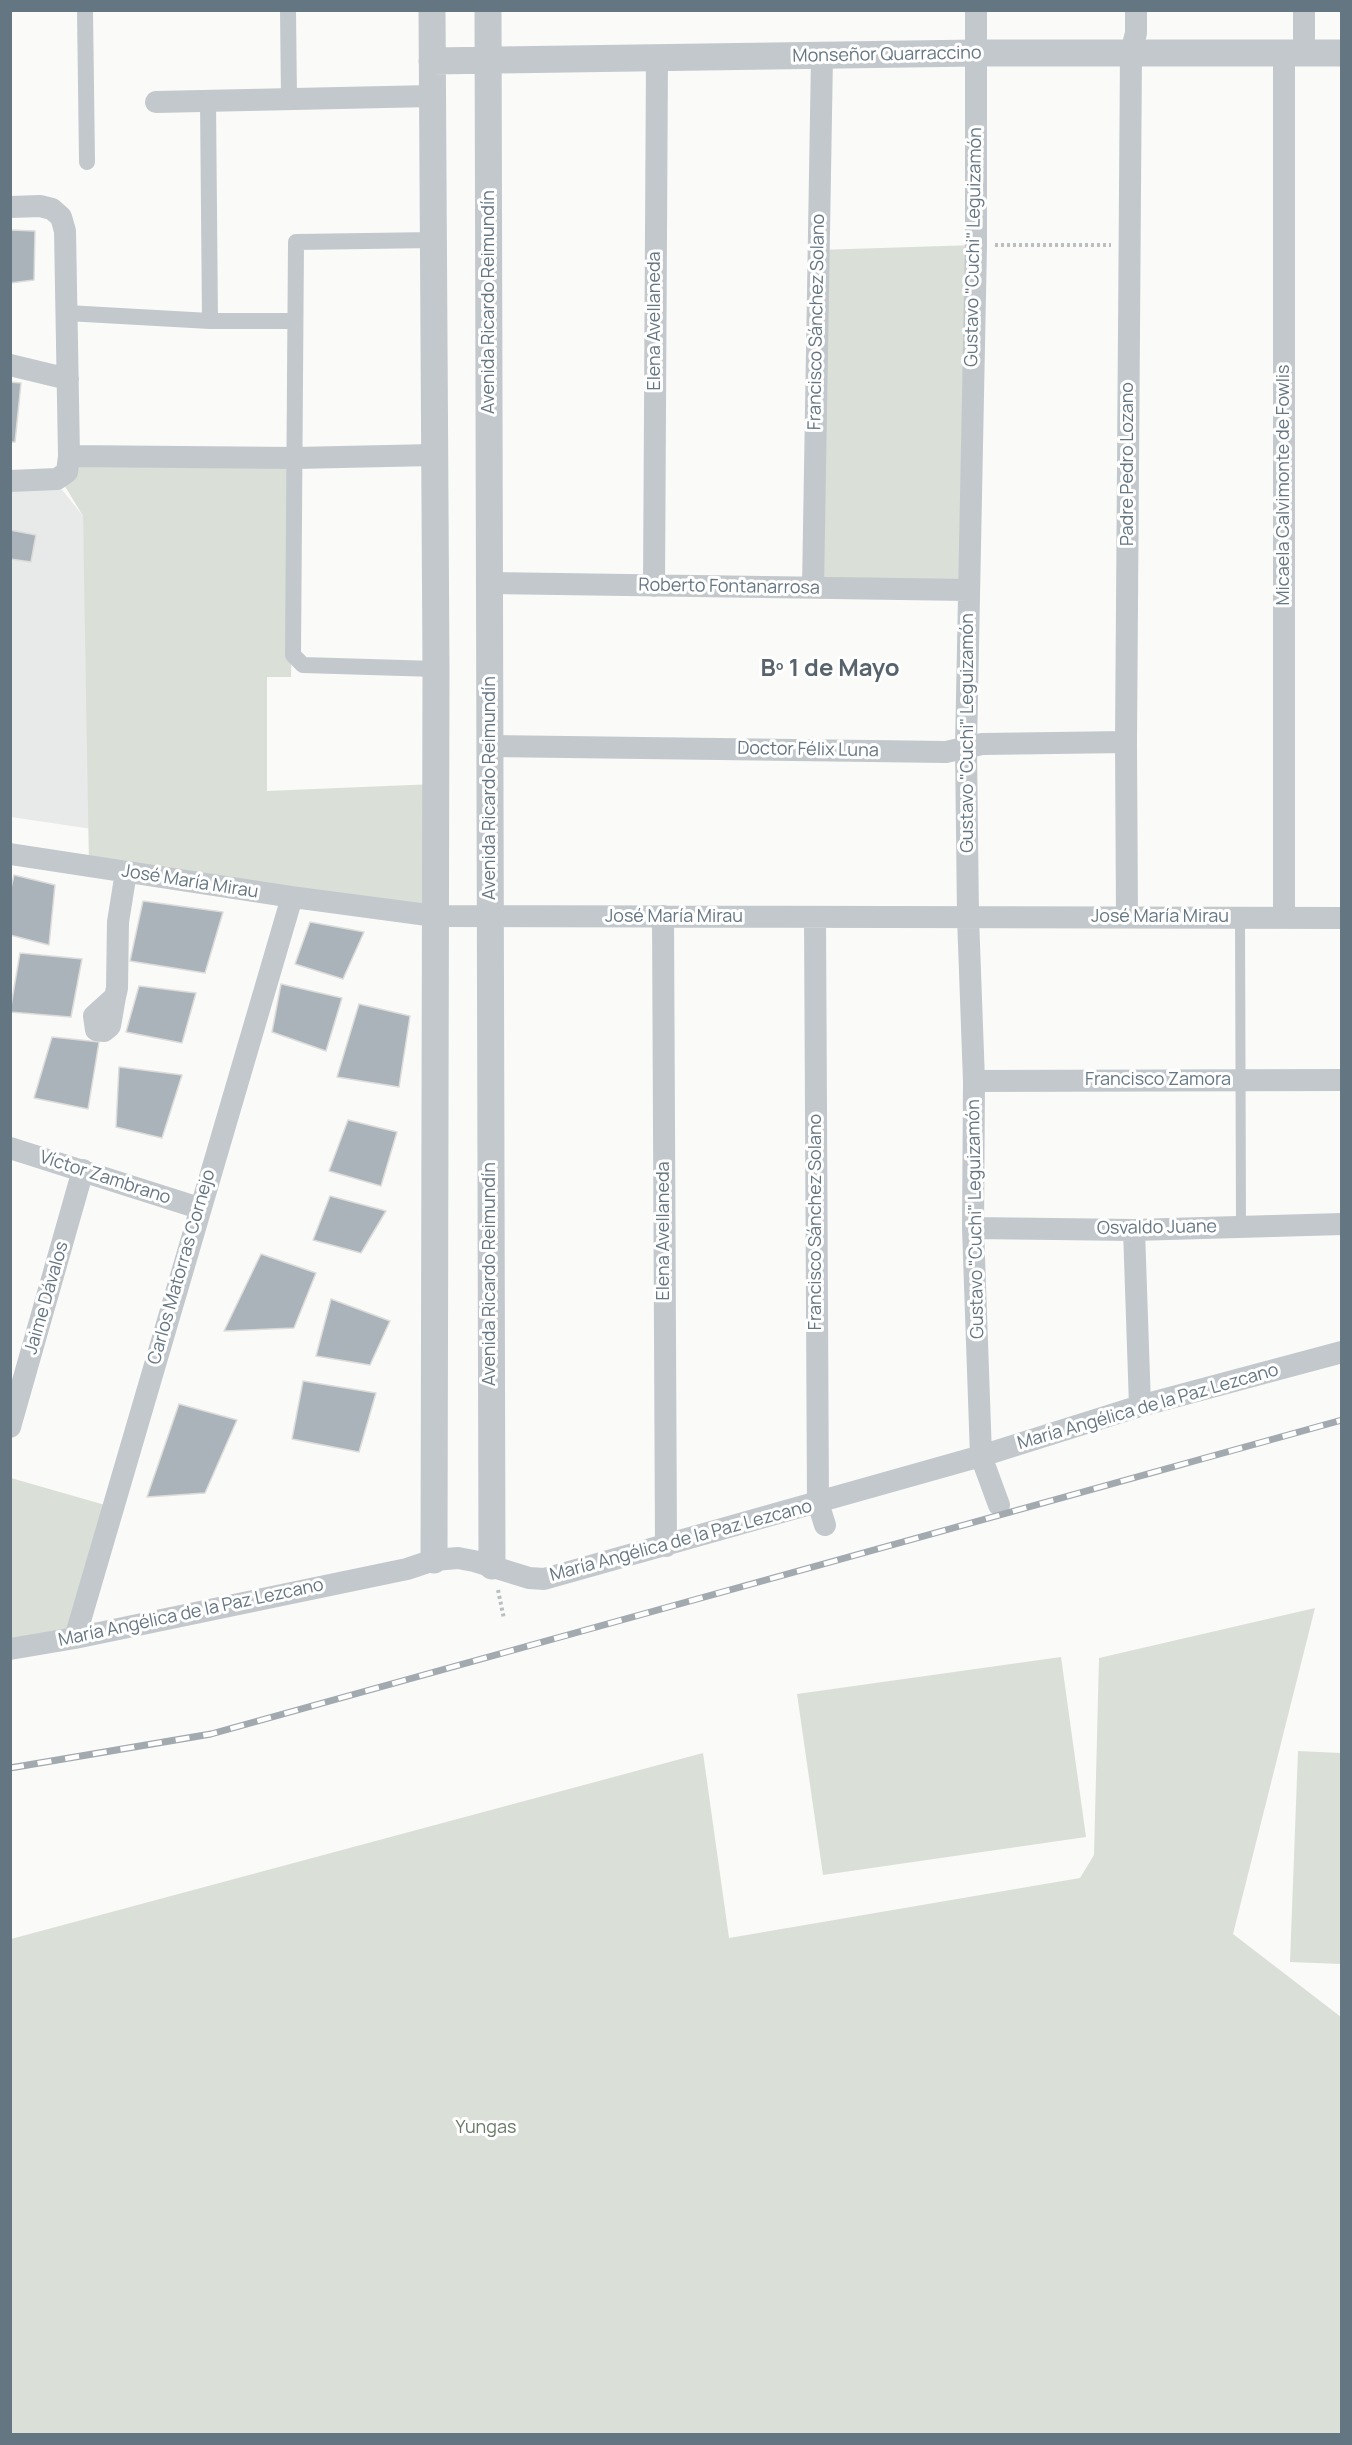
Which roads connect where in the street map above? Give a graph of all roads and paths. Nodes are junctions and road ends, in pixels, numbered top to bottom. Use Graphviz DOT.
graph roads {
  1 [pos="85,10"];
  2 [pos="288,10"];
  3 [pos="432,10"];
  4 [pos="488,10"];
  5 [pos="976,10"];
  6 [pos="1136,10"];
  7 [pos="1304,10"];
  8 [pos="976,53"];
  9 [pos="1131,53"];
  10 [pos="1294,53"];
  11 [pos="1341,53"];
  12 [pos="822,56"];
  13 [pos="657,57"];
  14 [pos="488,59"];
  15 [pos="432,61"];
  16 [pos="432,96"];
  17 [pos="289,98"];
  18 [pos="208,100"];
  19 [pos="156,102"];
  20 [pos="87,162"];
  21 [pos="10,207"];
  22 [pos="435,240"];
  23 [pos="975,245"];
  24 [pos="1130,245"];
  25 [pos="67,314"];
  26 [pos="210,321"];
  27 [pos="295,321"];
  28 [pos="10,365"];
  29 [pos="68,379"];
  30 [pos="434,455"];
  31 [pos="69,456"];
  32 [pos="295,458"];
  33 [pos="10,481"];
  34 [pos="490,583"];
  35 [pos="654,586"];
  36 [pos="813,588"];
  37 [pos="968,590"];
  38 [pos="436,669"];
  39 [pos="1126,742"];
  40 [pos="490,746"];
  41 [pos="966,747"];
  42 [pos="10,854"];
  43 [pos="126,872"];
  44 [pos="292,897"];
  45 [pos="435,916"];
  46 [pos="663,916"];
  47 [pos="815,917"];
  48 [pos="968,917"];
  49 [pos="1127,917"];
  50 [pos="1284,917"];
  51 [pos="489,918"];
  52 [pos="1240,918"];
  53 [pos="1341,918"];
  54 [pos="115,997"];
  55 [pos="1240,1080"];
  56 [pos="1341,1080"];
  57 [pos="974,1081"];
  58 [pos="10,1148"];
  59 [pos="83,1170"];
  60 [pos="199,1208"];
  61 [pos="1341,1224"];
  62 [pos="1241,1226"];
  63 [pos="973,1228"];
  64 [pos="1134,1230"];
  65 [pos="1341,1352"];
  66 [pos="1140,1406"];
  67 [pos="10,1427"];
  68 [pos="981,1455"];
  69 [pos="818,1503"];
  70 [pos="999,1505"];
  71 [pos="825,1525"];
  72 [pos="666,1546"];
  73 [pos="434,1560"];
  74 [pos="492,1566"];
  75 [pos="75,1638"];
  76 [pos="10,1649"];
  1 -- 20 [label="street"];
  2 -- 17 [label="street"];
  3 -- 15 [label="street"];
  4 -- 14 [label="street, Avenida Ricardo Reimundín"];
  5 -- 8 [label="street, Gustavo \"Cuchi\" Leguizamón"];
  6 -- 9 [label="street, Padre Pedro Lozano"];
  7 -- 10 [label="street, Micaela Calvimonte de Fowlis"];
  8 -- 9 [label="street, Monseñor Quarraccino"];
  8 -- 12 [label="street, Monseñor Quarraccino"];
  8 -- 23 [label="street, Gustavo \"Cuchi\" Leguizamón"];
  9 -- 10 [label="street, Monseñor Quarraccino"];
  9 -- 24 [label="street, Padre Pedro Lozano"];
  10 -- 11 [label="street, Monseñor Quarraccino"];
  10 -- 50 [label="street, Micaela Calvimonte de Fowlis"];
  12 -- 13 [label="street, Monseñor Quarraccino"];
  12 -- 36 [label="street, Francisco Sánchez Solano"];
  13 -- 14 [label="street, Monseñor Quarraccino"];
  13 -- 35 [label="street, Elena Avellaneda"];
  14 -- 15 [label="street, Monseñor Quarraccino"];
  14 -- 34 [label="street, Avenida Ricardo Reimundín"];
  15 -- 16 [label="street"];
  16 -- 17 [label="street"];
  16 -- 22 [label="street"];
  17 -- 18 [label="street"];
  18 -- 19 [label="street"];
  18 -- 26 [label="street"];
  21 -- 25 [label="street"];
  22 -- 27 [label="street"];
  22 -- 30 [label="street"];
  23 -- 24 [label="path"];
  23 -- 37 [label="street, Gustavo \"Cuchi\" Leguizamón"];
  24 -- 39 [label="street, Padre Pedro Lozano"];
  25 -- 26 [label="street"];
  25 -- 29 [label="street"];
  26 -- 27 [label="street"];
  27 -- 32 [label="street"];
  28 -- 29 [label="street"];
  29 -- 31 [label="street"];
  30 -- 32 [label="street"];
  30 -- 38 [label="street"];
  31 -- 32 [label="street"];
  31 -- 33 [label="street"];
  32 -- 38 [label="street"];
  34 -- 35 [label="street, Roberto Fontanarrosa"];
  34 -- 40 [label="street, Avenida Ricardo Reimundín"];
  35 -- 36 [label="street, Roberto Fontanarrosa"];
  36 -- 37 [label="street, Roberto Fontanarrosa"];
  37 -- 41 [label="street, Gustavo \"Cuchi\" Leguizamón"];
  38 -- 45 [label="street"];
  39 -- 41 [label="street, Doctor Félix Luna"];
  39 -- 49 [label="street, Padre Pedro Lozano"];
  40 -- 41 [label="street, Doctor Félix Luna"];
  40 -- 51 [label="street, Avenida Ricardo Reimundín"];
  41 -- 48 [label="street, Gustavo \"Cuchi\" Leguizamón"];
  42 -- 43 [label="street, José María Mirau"];
  43 -- 44 [label="street, José María Mirau"];
  43 -- 54 [label="street"];
  44 -- 45 [label="street, José María Mirau"];
  44 -- 60 [label="street, Carlos Matorras Cornejo"];
  45 -- 51 [label="street, José María Mirau"];
  45 -- 73 [label="street"];
  46 -- 47 [label="street, José María Mirau"];
  46 -- 51 [label="street, José María Mirau"];
  46 -- 72 [label="street, Elena Avellaneda"];
  47 -- 48 [label="street, José María Mirau"];
  47 -- 69 [label="street, Francisco Sánchez Solano"];
  48 -- 49 [label="street, José María Mirau"];
  48 -- 57 [label="street, Gustavo \"Cuchi\" Leguizamón"];
  49 -- 52 [label="street, José María Mirau"];
  50 -- 52 [label="street, José María Mirau"];
  50 -- 53 [label="street, José María Mirau"];
  51 -- 74 [label="street, Avenida Ricardo Reimundín"];
  52 -- 55 [label="lane"];
  55 -- 56 [label="street, Francisco Zamora"];
  55 -- 57 [label="street, Francisco Zamora"];
  55 -- 62 [label="lane"];
  57 -- 63 [label="street, Gustavo \"Cuchi\" Leguizamón"];
  58 -- 59 [label="street, Víctor Zambrano"];
  59 -- 60 [label="street, Víctor Zambrano"];
  59 -- 67 [label="street, Jaime Dávalos"];
  60 -- 75 [label="street, Carlos Matorras Cornejo"];
  61 -- 62 [label="street, Osvaldo Juane"];
  62 -- 64 [label="street, Osvaldo Juane"];
  63 -- 64 [label="street, Osvaldo Juane"];
  63 -- 68 [label="street, Gustavo \"Cuchi\" Leguizamón"];
  64 -- 66 [label="street"];
  65 -- 66 [label="street, María Angélica de la Paz Lezcano"];
  66 -- 68 [label="street, María Angélica de la Paz Lezcano"];
  68 -- 69 [label="street, María Angélica de la Paz Lezcano"];
  68 -- 70 [label="street, Gustavo \"Cuchi\" Leguizamón"];
  69 -- 71 [label="street, Francisco Sánchez Solano"];
  69 -- 72 [label="street, María Angélica de la Paz Lezcano"];
  72 -- 74 [label="street, María Angélica de la Paz Lezcano"];
  73 -- 74 [label="street, María Angélica de la Paz Lezcano"];
  73 -- 75 [label="street, María Angélica de la Paz Lezcano"];
  75 -- 76 [label="street, María Angélica de la Paz Lezcano"];
}
